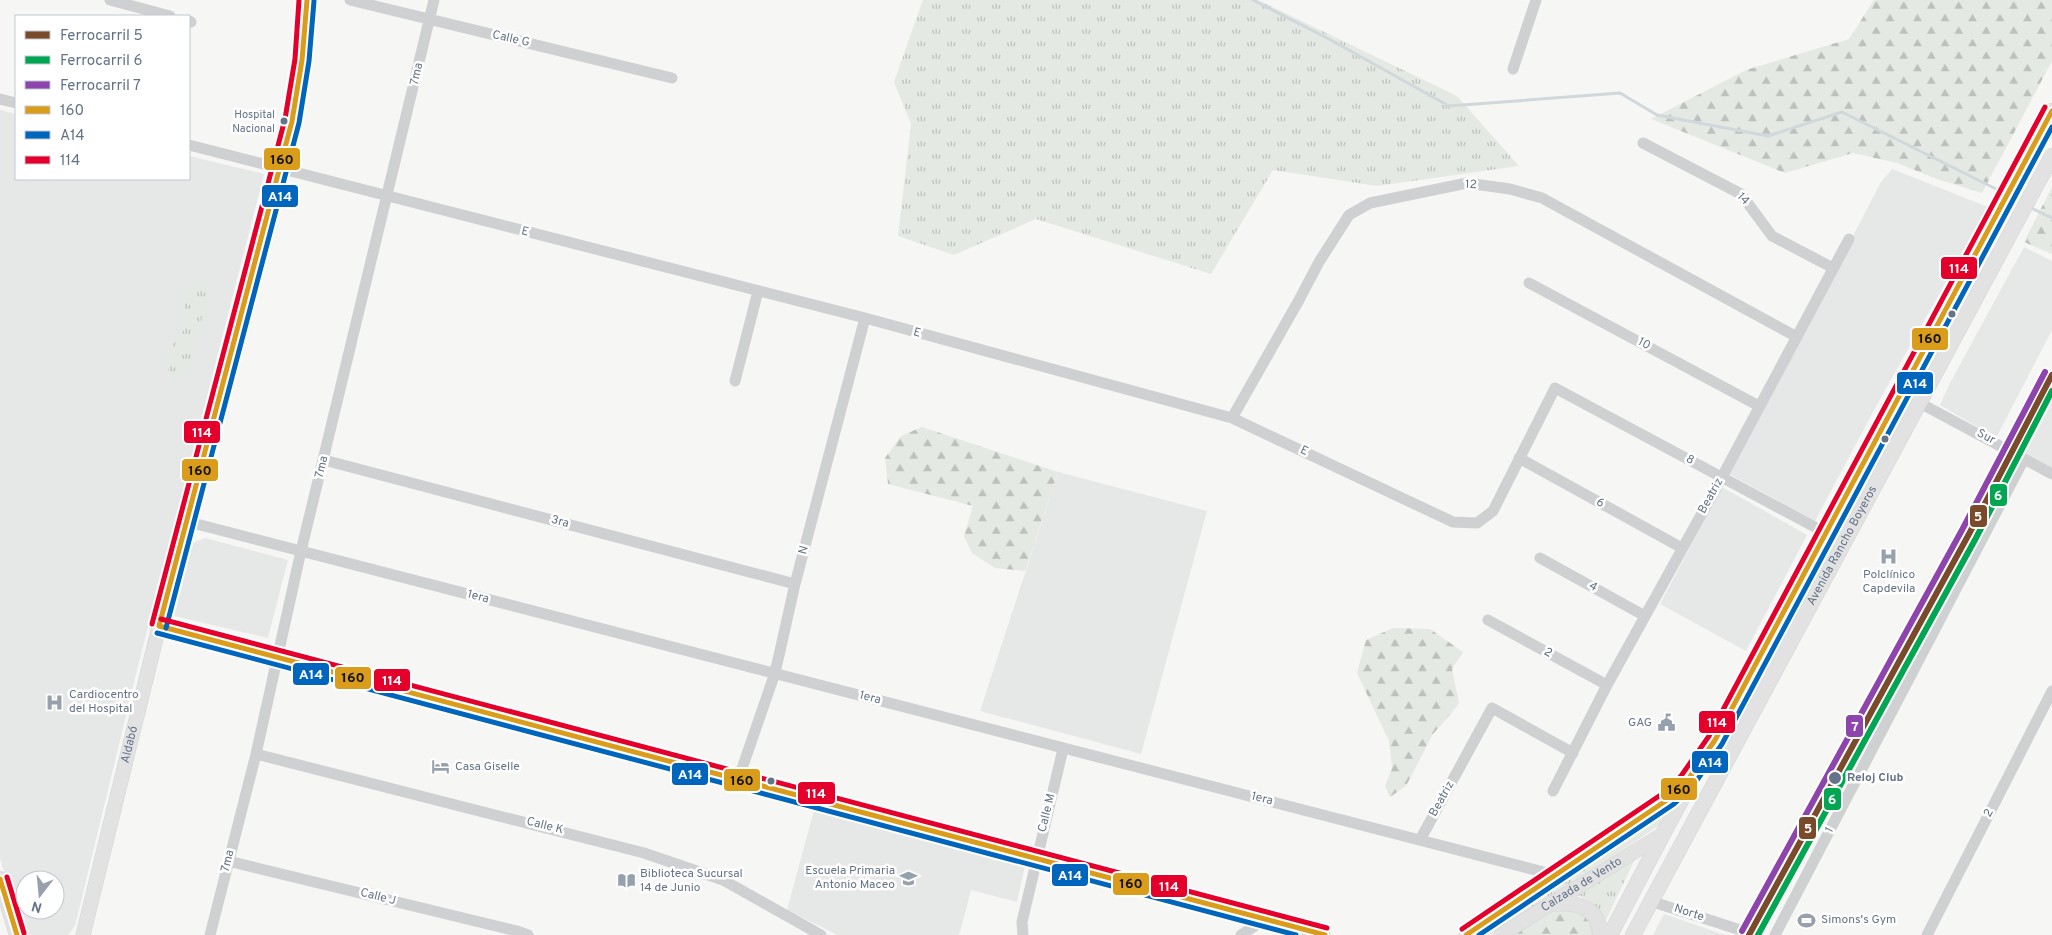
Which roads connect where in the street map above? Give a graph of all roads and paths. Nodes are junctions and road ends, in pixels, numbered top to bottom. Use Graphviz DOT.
graph roads {
  1 [pos="110,0"];
  2 [pos="307,0"];
  3 [pos="313,0"];
  4 [pos="350,0"];
  5 [pos="434,0"];
  6 [pos="1536,0"];
  7 [pos="166,15"];
  8 [pos="306,16"];
  9 [pos="429,19"];
  10 [pos="1513,70"];
  11 [pos="672,78"];
  12 [pos="0,99"];
  13 [pos="15,103"];
  14 [pos="2052,111"];
  15 [pos="1643,142"];
  16 [pos="190,145"];
  17 [pos="2052,156"];
  18 [pos="279,169"];
  19 [pos="388,197"];
  20 [pos="1849,239"];
  21 [pos="1833,268"];
  22 [pos="1529,282"];
  23 [pos="758,291"];
  24 [pos="865,318"];
  25 [pos="1796,337"];
  26 [pos="735,381"];
  27 [pos="1554,388"];
  28 [pos="1918,402"];
  29 [pos="1759,406"];
  30 [pos="1232,418"];
  31 [pos="1519,458"];
  32 [pos="2024,458"];
  33 [pos="324,460"];
  34 [pos="2052,474"];
  35 [pos="1722,477"];
  36 [pos="185,522"];
  37 [pos="1826,533"];
  38 [pos="1682,548"];
  39 [pos="301,551"];
  40 [pos="1540,558"];
  41 [pos="795,584"];
  42 [pos="1645,616"];
  43 [pos="1488,620"];
  44 [pos="158,626"];
  45 [pos="277,658"];
  46 [pos="775,673"];
  47 [pos="1607,686"];
  48 [pos="2052,692"];
  49 [pos="1710,748"];
  50 [pos="1062,749"];
  51 [pos="1573,753"];
  52 [pos="256,754"];
  53 [pos="738,780"];
  54 [pos="1553,791"];
  55 [pos="1700,809"];
  56 [pos="1663,834"];
  57 [pos="1420,840"];
  58 [pos="1035,859"];
  59 [pos="228,861"];
  60 [pos="1555,874"];
  61 [pos="0,879"];
  62 [pos="1650,900"];
  63 [pos="1551,904"];
  64 [pos="1620,917"];
  65 [pos="1265,919"];
  66 [pos="16,935"];
  67 [pos="83,935"];
  68 [pos="210,935"];
  69 [pos="528,935"];
  70 [pos="821,935"];
  71 [pos="1023,935"];
  72 [pos="1241,935"];
  73 [pos="1325,935"];
  74 [pos="1466,935"];
  75 [pos="1501,935"];
  76 [pos="1600,935"];
  77 [pos="1610,935"];
  78 [pos="1633,935"];
  79 [pos="1756,935"];
  80 [pos="1775,935"];
  81 [pos="1927,935"];
  1 -- 7 [label="street"];
  2 -- 8 [label="main road, Aldabó"];
  3 -- 8 [label="street"];
  4 -- 9 [label="street, Calle G"];
  5 -- 9 [label="street, 7ma"];
  6 -- 10 [label="street"];
  8 -- 18 [label="main road, Aldabó"];
  9 -- 11 [label="street, Calle G"];
  9 -- 19 [label="street, 7ma"];
  12 -- 13 [label="street"];
  14 -- 37 [label="highway, Avenida Rancho Boyeros"];
  15 -- 21 [label="street, 14"];
  16 -- 18 [label="street, E"];
  17 -- 28 [label="highway, Avenida Rancho Boyeros"];
  18 -- 19 [label="street, E"];
  18 -- 36 [label="main road, Aldabó"];
  19 -- 23 [label="street, E"];
  19 -- 33 [label="street, 7ma"];
  20 -- 21 [label="street, Beatriz"];
  21 -- 25 [label="street, Beatriz"];
  22 -- 29 [label="street, 10"];
  23 -- 24 [label="street, E"];
  23 -- 26 [label="street"];
  24 -- 30 [label="street, E"];
  24 -- 41 [label="street, N"];
  25 -- 29 [label="street, Beatriz"];
  25 -- 30 [label="street, 12"];
  27 -- 31 [label="street, E"];
  27 -- 35 [label="street, 8"];
  28 -- 32 [label="street, Sur"];
  28 -- 55 [label="highway, Avenida Rancho Boyeros"];
  29 -- 35 [label="street, Beatriz"];
  30 -- 31 [label="street, E"];
  31 -- 38 [label="street, 6"];
  32 -- 34 [label="street, Sur"];
  32 -- 80 [label="street, 1"];
  33 -- 39 [label="street, 7ma"];
  33 -- 41 [label="street, 3ra"];
  35 -- 37 [label="street, 8"];
  35 -- 38 [label="street, Beatriz"];
  36 -- 39 [label="street, 1era"];
  36 -- 44 [label="main road, Aldabó"];
  37 -- 49 [label="highway, Avenida Rancho Boyeros"];
  38 -- 42 [label="street, Beatriz"];
  39 -- 45 [label="street, 7ma"];
  39 -- 46 [label="street, 1era"];
  40 -- 42 [label="street, 4"];
  41 -- 46 [label="street, N"];
  42 -- 47 [label="street, Beatriz"];
  43 -- 47 [label="street, 2"];
  44 -- 45 [label="street"];
  44 -- 67 [label="main road, Aldabó"];
  45 -- 52 [label="street, 7ma"];
  45 -- 53 [label="street"];
  46 -- 50 [label="street, 1era"];
  46 -- 53 [label="street, N"];
  47 -- 51 [label="street, Beatriz"];
  48 -- 81 [label="street, 2"];
  49 -- 56 [label="highway, Avenida Rancho Boyeros"];
  49 -- 60 [label="main road, Calzada de Vento"];
  50 -- 57 [label="street, 1era"];
  50 -- 58 [label="street, Calle M"];
  51 -- 54 [label="street, Beatriz"];
  51 -- 57 [label="street, Beatriz"];
  52 -- 59 [label="street, 7ma"];
  52 -- 70 [label="street, Calle K"];
  53 -- 58 [label="street"];
  55 -- 56 [label="highway"];
  55 -- 62 [label="highway, Avenida Rancho Boyeros"];
  56 -- 63 [label="main road, Calzada de Vento"];
  56 -- 64 [label="highway, Avenida Rancho Boyeros"];
  57 -- 60 [label="street, 1era"];
  58 -- 65 [label="street"];
  58 -- 71 [label="street, Calle M"];
  59 -- 68 [label="street, 7ma"];
  59 -- 69 [label="street, Calle J"];
  60 -- 74 [label="main road, Calzada de Vento"];
  61 -- 66 [label="highway"];
  62 -- 64 [label="highway"];
  62 -- 78 [label="highway, Avenida Rancho Boyeros"];
  62 -- 79 [label="street, Norte"];
  63 -- 75 [label="main road, Calzada de Vento"];
  63 -- 76 [label="highway"];
  64 -- 77 [label="highway, Avenida Rancho Boyeros"];
  65 -- 72 [label="street"];
  65 -- 73 [label="street"];
}
